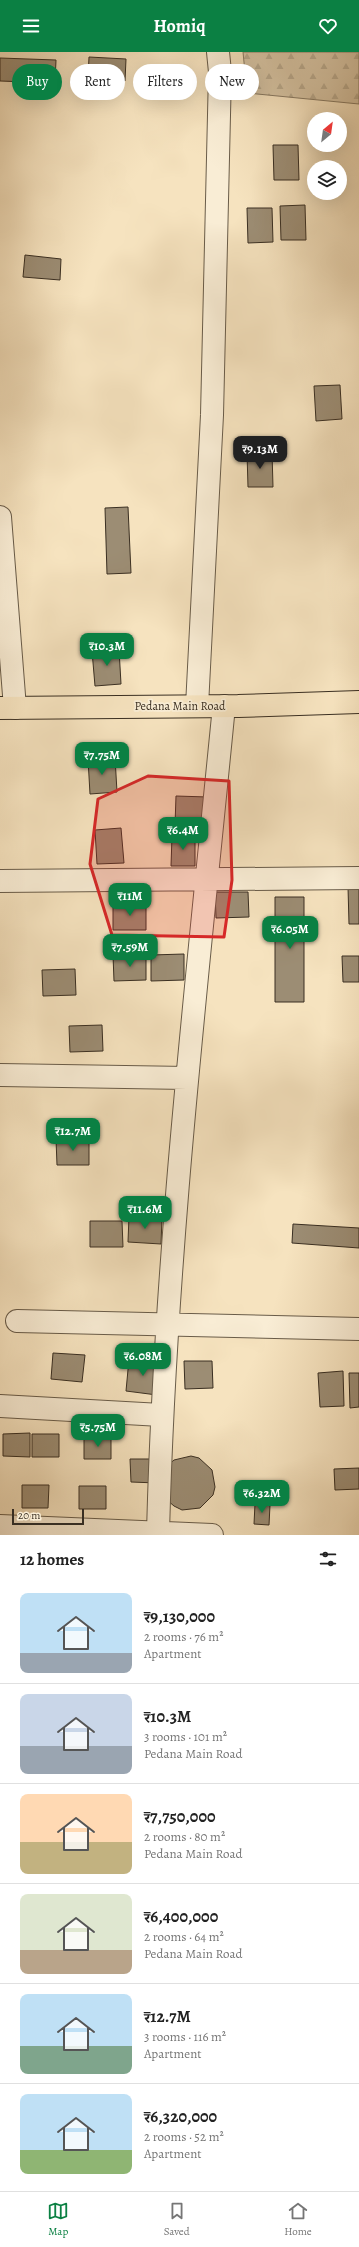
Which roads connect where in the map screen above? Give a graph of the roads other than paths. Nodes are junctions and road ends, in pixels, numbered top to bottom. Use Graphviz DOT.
graph roads {
  1 [pos="218,52"];
  2 [pos="0,517"];
  3 [pos="359,702"];
  4 [pos="197,706"];
  5 [pos="224,706"];
  6 [pos="7,708"];
  7 [pos="207,878"];
  8 [pos="359,878"];
  9 [pos="0,881"];
  10 [pos="0,1075"];
  11 [pos="187,1078"];
  12 [pos="17,1321"];
  13 [pos="167,1325"];
  14 [pos="359,1329"];
  15 [pos="0,1406"];
  16 [pos="161,1415"];
  17 [pos="0,1526"];
  18 [pos="158,1533"];
  19 [pos="212,1535"];
  1 -- 4 [label="street"];
  2 -- 6 [label="street"];
  3 -- 5 [label="main road, Pedana Main Road"];
  4 -- 5 [label="main road, Pedana Main Road"];
  4 -- 6 [label="main road, Pedana Main Road"];
  5 -- 7 [label="street"];
  7 -- 8 [label="street"];
  7 -- 9 [label="street"];
  7 -- 11 [label="street"];
  10 -- 11 [label="street"];
  11 -- 13 [label="street"];
  12 -- 13 [label="street"];
  13 -- 14 [label="street"];
  13 -- 16 [label="street"];
  15 -- 16 [label="street"];
  16 -- 18 [label="street"];
  17 -- 18 [label="street"];
  18 -- 19 [label="street"];
}
